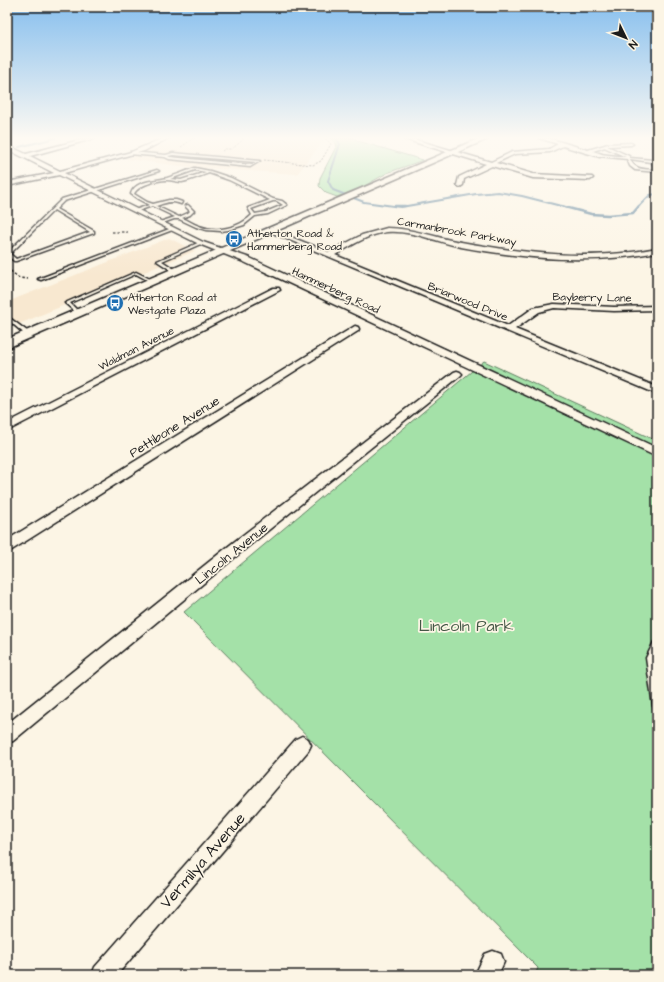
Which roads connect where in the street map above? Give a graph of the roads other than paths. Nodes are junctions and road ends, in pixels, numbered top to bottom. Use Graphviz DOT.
graph roads {
  1 [pos="82,184"];
  2 [pos="119,184"];
  3 [pos="143,184"];
  4 [pos="240,184"];
  5 [pos="382,184"];
  6 [pos="96,191"];
  7 [pos="272,200"];
  8 [pos="181,203"];
  9 [pos="152,205"];
  10 [pos="187,206"];
  11 [pos="54,209"];
  12 [pos="136,211"];
  13 [pos="254,215"];
  14 [pos="179,218"];
  15 [pos="161,223"];
  16 [pos="174,228"];
  17 [pos="270,231"];
  18 [pos="200,243"];
  19 [pos="657,250"];
  20 [pos="223,251"];
  21 [pos="329,255"];
  22 [pos="175,271"];
  23 [pos="40,279"];
  24 [pos="276,290"];
  25 [pos="657,308"];
  26 [pos="8,319"];
  27 [pos="355,329"];
  28 [pos="509,329"];
  29 [pos="28,334"];
  30 [pos="7,344"];
  31 [pos="457,374"];
  32 [pos="657,391"];
  33 [pos="7,427"];
  34 [pos="657,453"];
  35 [pos="7,547"];
  36 [pos="657,645"];
  37 [pos="657,703"];
  38 [pos="7,735"];
  39 [pos="302,745"];
  40 [pos="103,975"];
  1 -- 6 [label="street, Hammerberg Road"];
  2 -- 6 [label="lane"];
  3 -- 9 [label="lane"];
  4 -- 7 [label="lane"];
  5 -- 17 [label="street"];
  6 -- 11 [label="lane"];
  6 -- 12 [label="street, Hammerberg Road"];
  7 -- 13 [label="lane"];
  7 -- 13 [label="lane"];
  8 -- 9 [label="lane"];
  9 -- 12 [label="lane"];
  9 -- 14 [label="lane"];
  10 -- 14 [label="lane"];
  11 -- 11 [label="lane"];
  12 -- 15 [label="street, Hammerberg Road"];
  13 -- 14 [label="lane"];
  14 -- 15 [label="lane"];
  15 -- 16 [label="street, Hammerberg Road"];
  16 -- 18 [label="street, Hammerberg Road"];
  16 -- 23 [label="lane"];
  17 -- 20 [label="street"];
  17 -- 21 [label="street, Briarwood Drive"];
  18 -- 20 [label="street, Hammerberg Road"];
  18 -- 22 [label="lane"];
  19 -- 21 [label="street, Carmanbrook Parkway"];
  20 -- 22 [label="street"];
  20 -- 34 [label="street, Hammerberg Road"];
  21 -- 28 [label="street, Briarwood Drive"];
  22 -- 29 [label="street"];
  24 -- 33 [label="street, Waldman Avenue"];
  25 -- 28 [label="street, Bayberry Lane"];
  26 -- 29 [label="lane"];
  27 -- 35 [label="street, Pettibone Avenue"];
  28 -- 32 [label="street, Briarwood Drive"];
  29 -- 30 [label="street"];
  31 -- 38 [label="street, Lincoln Avenue"];
  36 -- 37 [label="lane"];
  39 -- 40 [label="street, Vermilya Avenue"];
}
